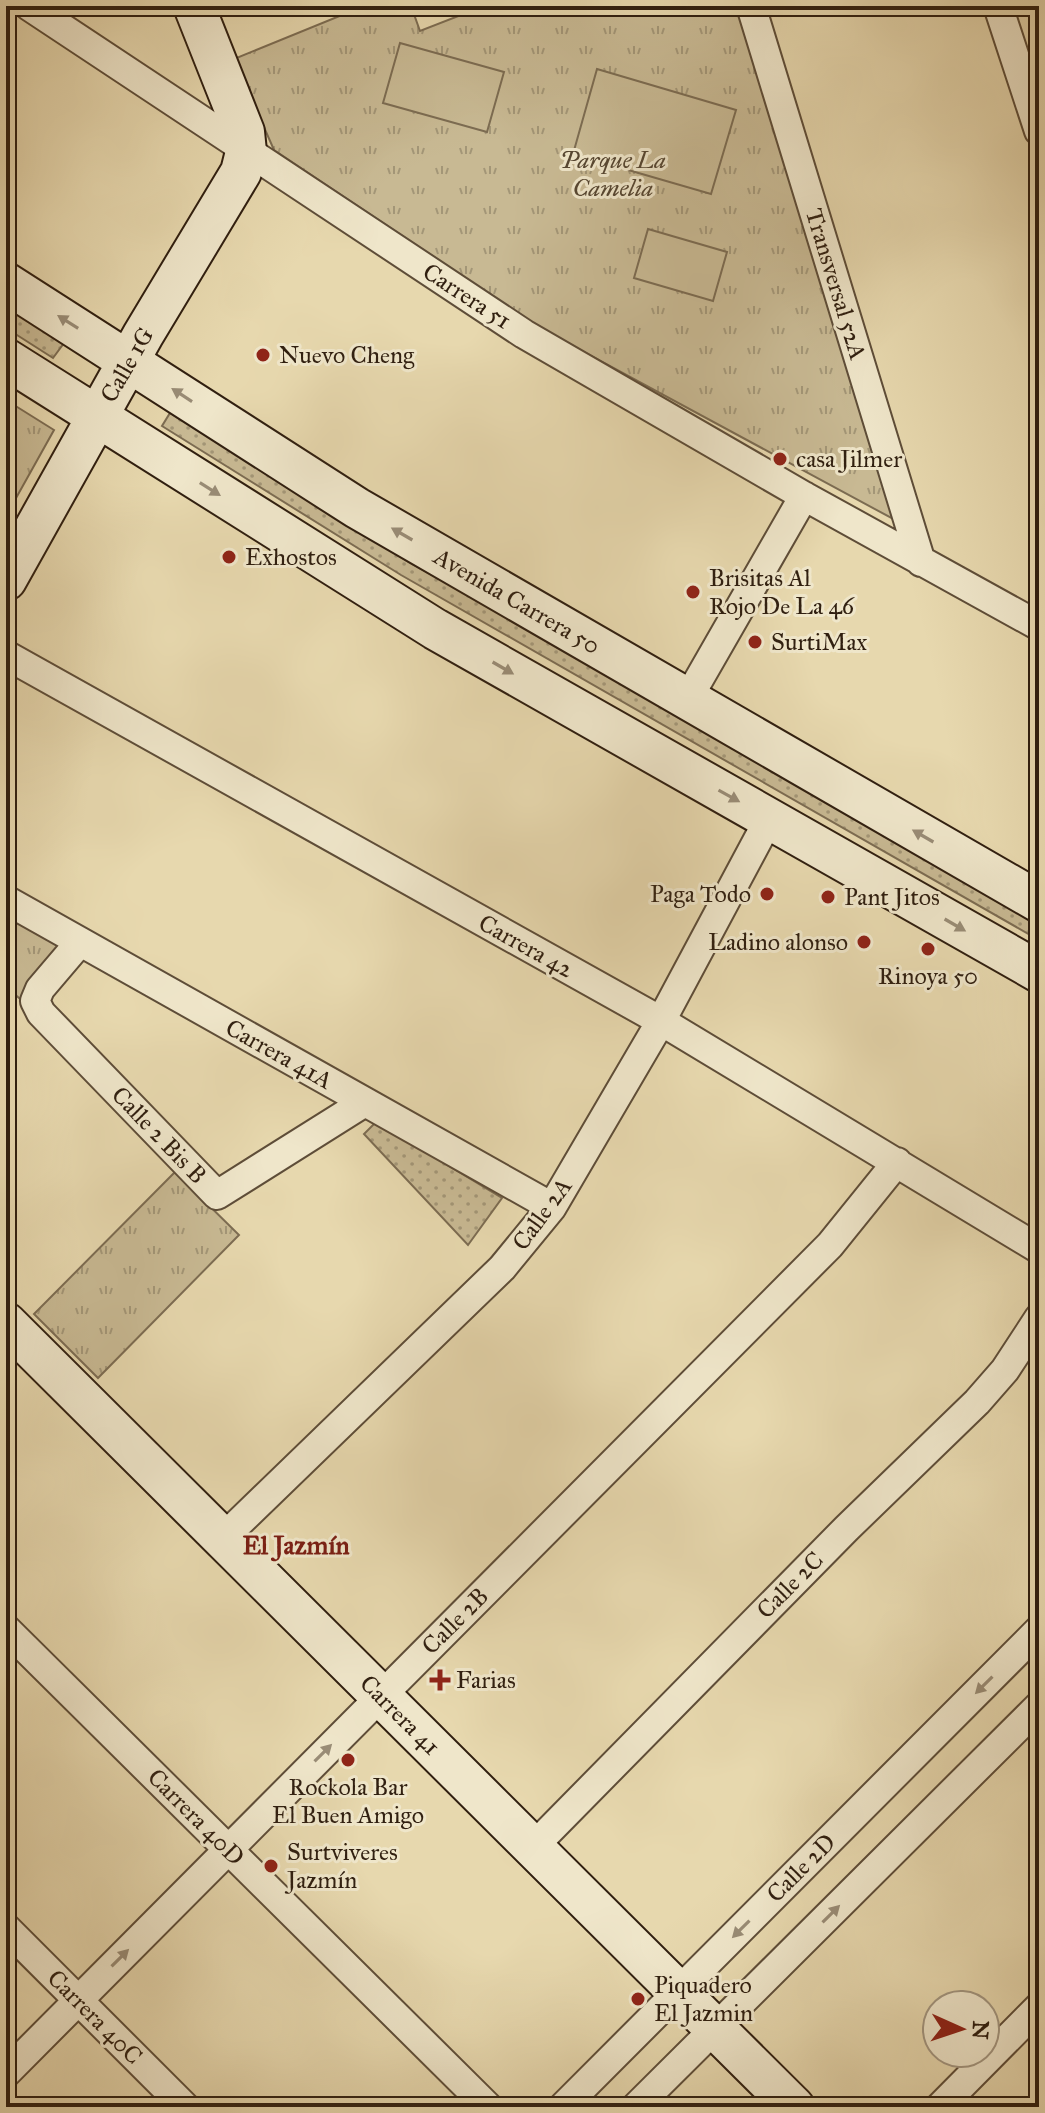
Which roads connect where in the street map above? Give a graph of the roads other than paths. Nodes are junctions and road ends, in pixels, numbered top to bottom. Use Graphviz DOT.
graph roads {
  1 [pos="29,6"];
  2 [pos="194,6"];
  3 [pos="751,6"];
  4 [pos="998,6"];
  5 [pos="1039,131"];
  6 [pos="246,152"];
  7 [pos="6,283"];
  8 [pos="6,359"];
  9 [pos="129,361"];
  10 [pos="97,417"];
  11 [pos="804,496"];
  12 [pos="921,562"];
  13 [pos="6,580"];
  14 [pos="1039,626"];
  15 [pos="6,655"];
  16 [pos="687,700"];
  17 [pos="769,819"];
  18 [pos="6,900"];
  19 [pos="1039,902"];
  20 [pos="80,942"];
  21 [pos="1039,972"];
  22 [pos="661,1021"];
  23 [pos="365,1102"];
  24 [pos="897,1162"];
  25 [pos="552,1207"];
  26 [pos="1039,1249"];
  27 [pos="1039,1318"];
  28 [pos="6,1323"];
  29 [pos="223,1538"];
  30 [pos="6,1629"];
  31 [pos="1039,1630"];
  32 [pos="380,1695"];
  33 [pos="1039,1706"];
  34 [pos="533,1847"];
  35 [pos="227,1849"];
  36 [pos="6,1928"];
  37 [pos="678,1991"];
  38 [pos="78,2000"];
  39 [pos="1039,2007"];
  40 [pos="715,2028"];
  41 [pos="6,2073"];
  42 [pos="185,2107"];
  43 [pos="488,2107"];
  44 [pos="563,2107"];
  45 [pos="636,2107"];
  46 [pos="794,2107"];
  47 [pos="940,2107"];
  1 -- 6 [label="street, Carrera 51"];
  2 -- 6 [label="main road"];
  3 -- 12 [label="street, Transversal 52A"];
  4 -- 5 [label="street"];
  6 -- 9 [label="main road, Calle 1G"];
  6 -- 11 [label="street, Carrera 51"];
  9 -- 7 [label="main road, Avenida Carrera 50, one-way"];
  8 -- 10 [label="main road"];
  9 -- 10 [label="main road, Calle 1G"];
  16 -- 9 [label="main road, Avenida Carrera 50, one-way"];
  10 -- 13 [label="main road, Calle 1G"];
  10 -- 17 [label="main road, one-way"];
  11 -- 12 [label="street, Carrera 51"];
  11 -- 16 [label="street"];
  12 -- 14 [label="street, Carrera 51"];
  15 -- 22 [label="street, Carrera 42"];
  19 -- 16 [label="main road, Avenida Carrera 50, one-way"];
  17 -- 21 [label="main road, one-way"];
  17 -- 22 [label="street, Calle 2A"];
  18 -- 20 [label="street, Carrera 41A"];
  20 -- 23 [label="street, Carrera 41A"];
  20 -- 23 [label="street, Calle 2 Bis B"];
  22 -- 24 [label="street, Carrera 42"];
  22 -- 25 [label="street, Calle 2A"];
  23 -- 25 [label="street, Carrera 41A"];
  24 -- 26 [label="street, Carrera 42"];
  24 -- 32 [label="street, Calle 2B"];
  25 -- 29 [label="street, Calle 2A"];
  27 -- 34 [label="street, Calle 2C"];
  28 -- 29 [label="main road, Carrera 41"];
  29 -- 32 [label="main road, Carrera 41"];
  30 -- 35 [label="street, Carrera 40D"];
  31 -- 37 [label="street, Calle 2D, one-way"];
  32 -- 34 [label="main road, Carrera 41"];
  35 -- 32 [label="street, Calle 2B, one-way"];
  40 -- 33 [label="street, one-way"];
  34 -- 37 [label="main road, Carrera 41"];
  38 -- 35 [label="street, Calle 2B, one-way"];
  35 -- 43 [label="street, Carrera 40D"];
  36 -- 38 [label="street, Carrera 40C"];
  37 -- 40 [label="main road, Carrera 41"];
  37 -- 44 [label="street, Calle 2D"];
  38 -- 41 [label="street, Calle 2B"];
  38 -- 42 [label="street, Carrera 40C"];
  39 -- 47 [label="street"];
  40 -- 45 [label="street"];
  40 -- 46 [label="main road, Carrera 41"];
}
